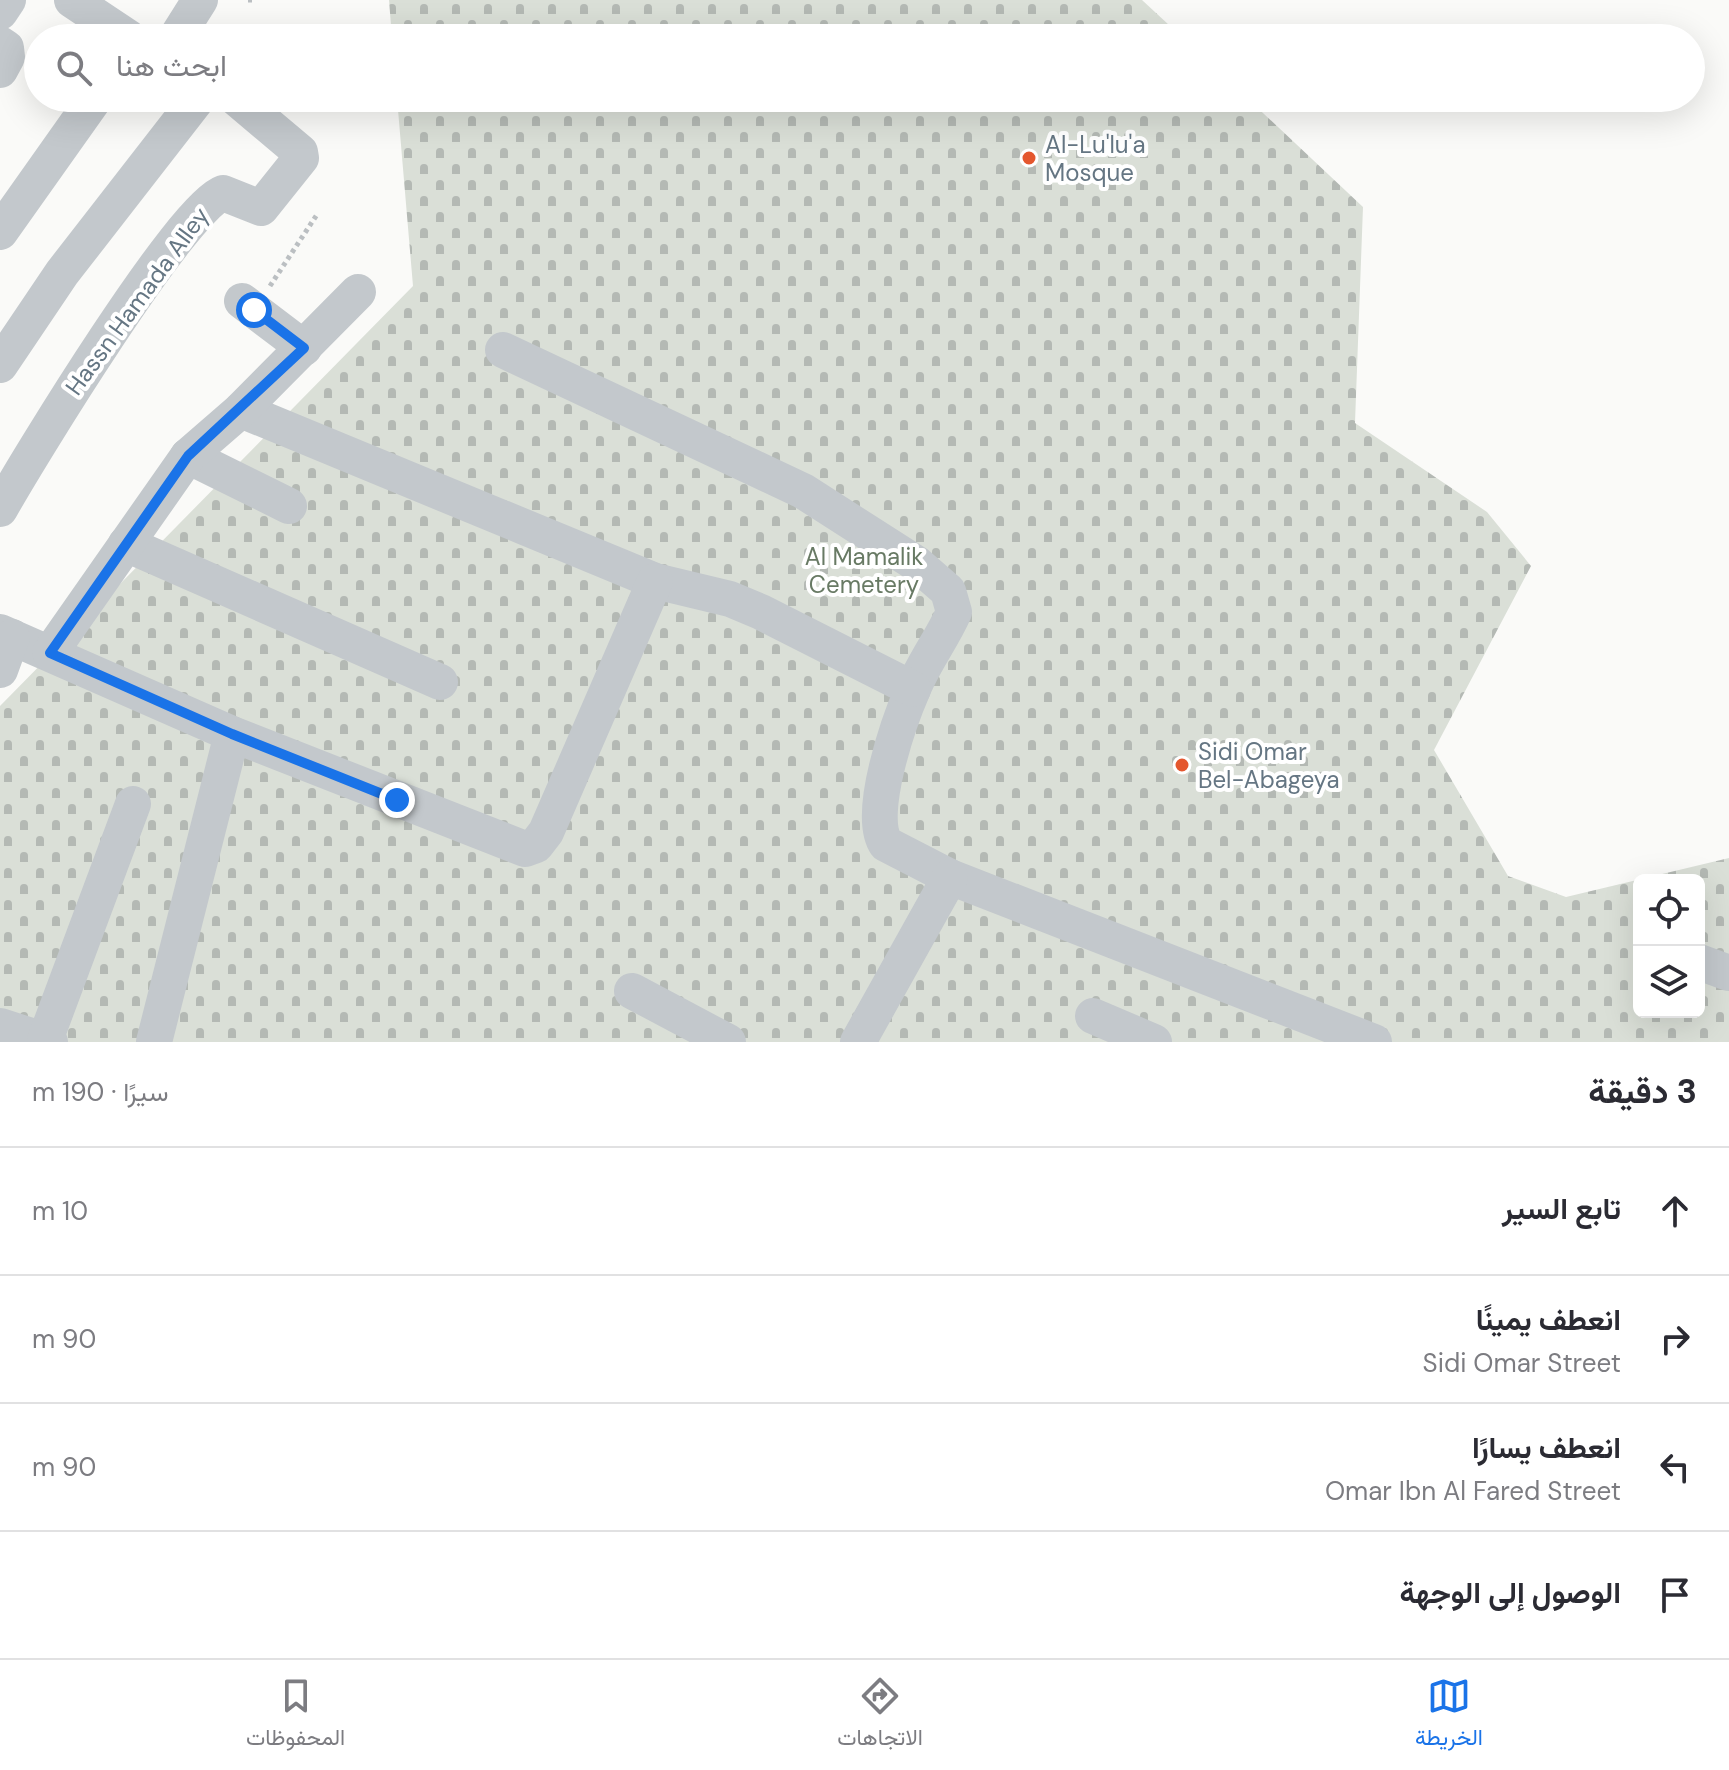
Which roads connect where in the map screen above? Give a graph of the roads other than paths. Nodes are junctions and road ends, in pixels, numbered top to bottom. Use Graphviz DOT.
graph roads {
  1 [pos="8,0"];
  2 [pos="200,0"];
  3 [pos="82,3"];
  4 [pos="0,12"];
  5 [pos="110,24"];
  6 [pos="185,24"];
  7 [pos="0,44"];
  8 [pos="0,70"];
  9 [pos="85,112"];
  10 [pos="187,112"];
  11 [pos="252,112"];
  12 [pos="0,232"];
  13 [pos="358,292"];
  14 [pos="248,306"];
  15 [pos="304,348"];
  16 [pos="503,350"];
  17 [pos="0,365"];
  18 [pos="241,410"];
  19 [pos="188,456"];
  20 [pos="289,506"];
  21 [pos="0,509"];
  22 [pos="126,544"];
  23 [pos="655,581"];
  24 [pos="4,646"];
  25 [pos="50,653"];
  26 [pos="440,682"];
  27 [pos="913,689"];
  28 [pos="232,734"];
  29 [pos="133,804"];
  30 [pos="950,877"];
  31 [pos="1705,964"];
  32 [pos="1729,973"];
  33 [pos="632,991"];
  34 [pos="1093,1016"];
  35 [pos="0,1026"];
  36 [pos="47,1041"];
  37 [pos="154,1042"];
  38 [pos="728,1042"];
  39 [pos="858,1042"];
  40 [pos="1154,1042"];
  41 [pos="1374,1042"];
  1 -- 4 [label="street"];
  2 -- 6 [label="street"];
  3 -- 5 [label="street"];
  7 -- 8 [label="street"];
  9 -- 12 [label="street"];
  10 -- 17 [label="street"];
  11 -- 21 [label="street, Hassn Hamada Alley"];
  13 -- 15 [label="street"];
  14 -- 15 [label="street"];
  15 -- 18 [label="street"];
  16 -- 27 [label="street"];
  18 -- 19 [label="street"];
  18 -- 23 [label="street"];
  19 -- 20 [label="street"];
  19 -- 22 [label="street"];
  22 -- 25 [label="street"];
  22 -- 26 [label="street"];
  23 -- 27 [label="street"];
  23 -- 28 [label="street"];
  24 -- 25 [label="street"];
  25 -- 28 [label="street"];
  27 -- 30 [label="street"];
  28 -- 37 [label="street"];
  29 -- 36 [label="street"];
  30 -- 39 [label="street"];
  30 -- 41 [label="street"];
  31 -- 32 [label="street"];
  33 -- 38 [label="street"];
  34 -- 40 [label="street"];
  35 -- 36 [label="street"];
}
